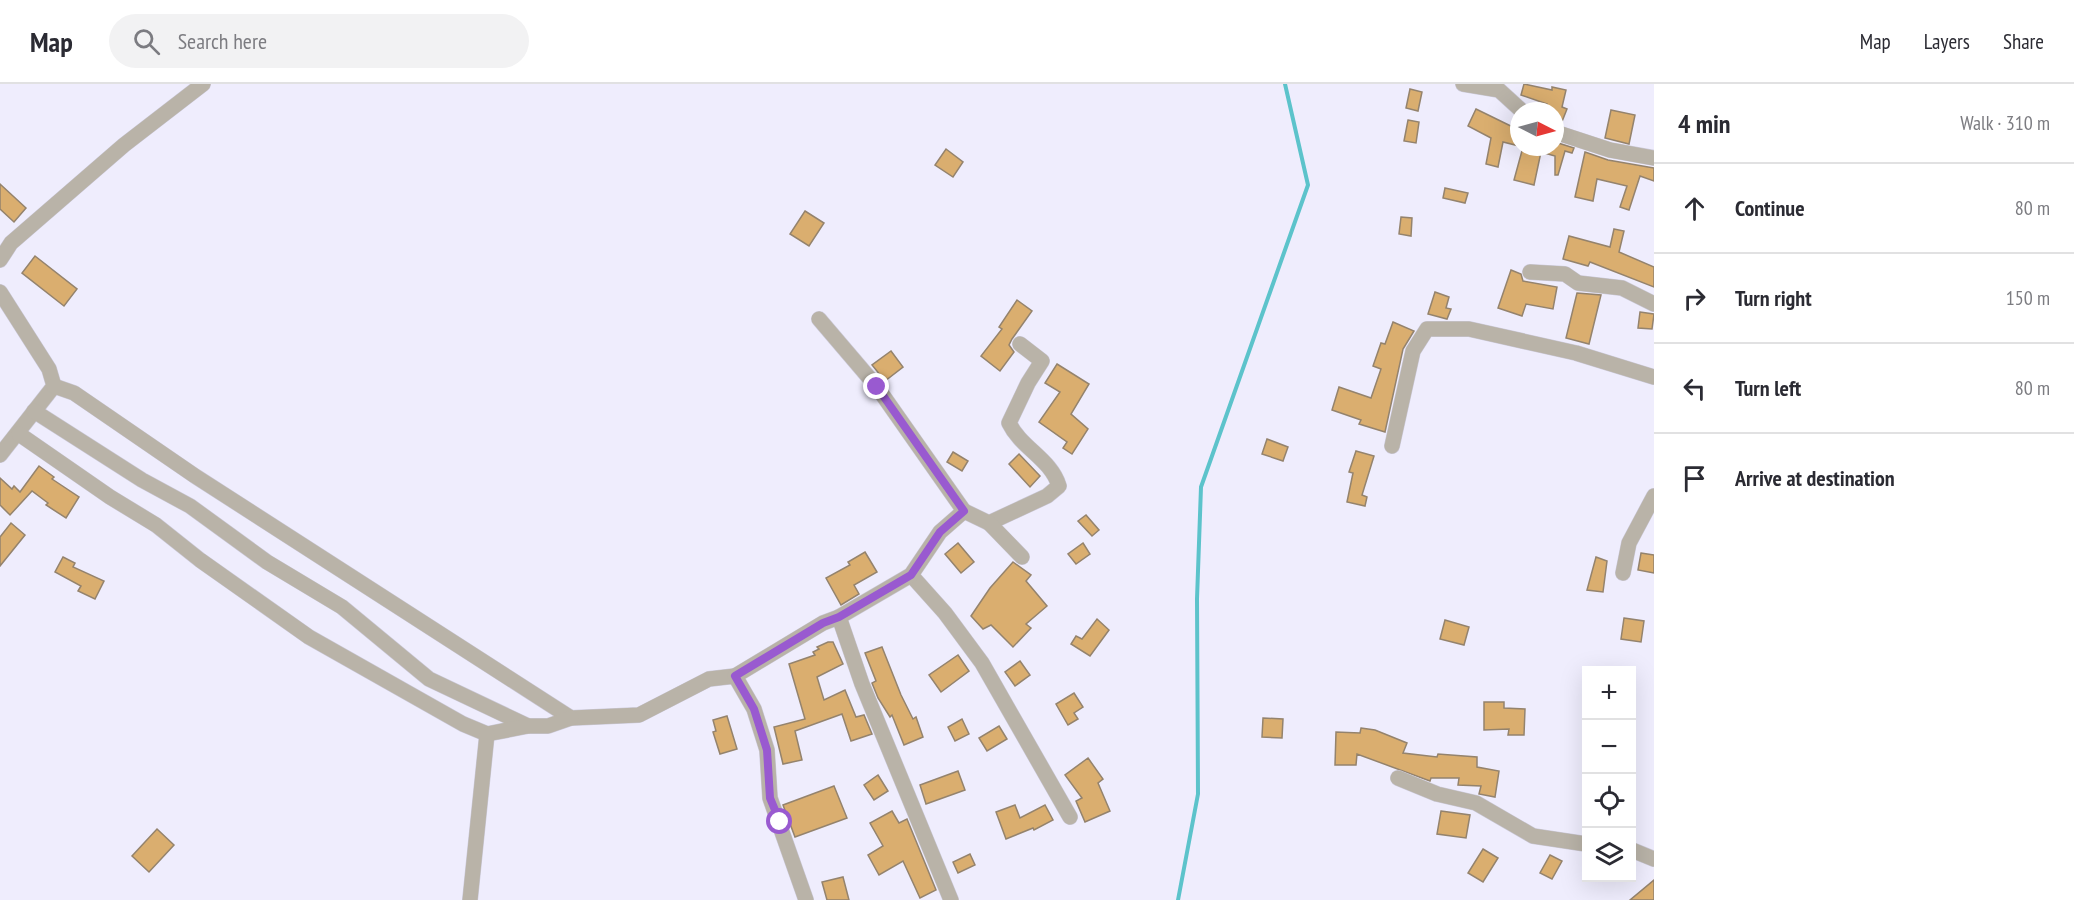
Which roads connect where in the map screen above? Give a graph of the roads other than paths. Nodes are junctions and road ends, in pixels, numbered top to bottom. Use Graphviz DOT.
graph roads {
  1 [pos="203,84"];
  2 [pos="1462,84"];
  3 [pos="1512,102"];
  4 [pos="1564,135"];
  5 [pos="1654,158"];
  6 [pos="0,260"];
  7 [pos="1530,272"];
  8 [pos="0,292"];
  9 [pos="1654,304"];
  10 [pos="819,319"];
  11 [pos="1020,344"];
  12 [pos="1654,377"];
  13 [pos="54,386"];
  14 [pos="34,411"];
  15 [pos="19,434"];
  16 [pos="1392,446"];
  17 [pos="0,455"];
  18 [pos="1654,496"];
  19 [pos="964,511"];
  20 [pos="989,523"];
  21 [pos="1022,558"];
  22 [pos="1623,573"];
  23 [pos="911,575"];
  24 [pos="839,617"];
  25 [pos="735,676"];
  26 [pos="571,718"];
  27 [pos="528,726"];
  28 [pos="487,734"];
  29 [pos="1398,778"];
  30 [pos="1070,817"];
  31 [pos="1582,843"];
  32 [pos="1636,852"];
  33 [pos="1654,859"];
  34 [pos="470,900"];
  35 [pos="806,900"];
  36 [pos="951,900"];
  1 -- 6 [label="street"];
  2 -- 3 [label="street"];
  4 -- 5 [label="street"];
  7 -- 9 [label="street"];
  8 -- 13 [label="street"];
  10 -- 19 [label="street"];
  11 -- 20 [label="street"];
  12 -- 16 [label="street"];
  13 -- 14 [label="street"];
  13 -- 26 [label="street"];
  14 -- 15 [label="street"];
  14 -- 27 [label="street"];
  15 -- 17 [label="street"];
  15 -- 28 [label="street"];
  18 -- 22 [label="street"];
  19 -- 20 [label="street"];
  19 -- 23 [label="street"];
  20 -- 21 [label="street"];
  23 -- 24 [label="street"];
  23 -- 30 [label="street"];
  24 -- 25 [label="street"];
  24 -- 36 [label="street"];
  25 -- 26 [label="street"];
  25 -- 35 [label="street"];
  26 -- 27 [label="street"];
  27 -- 28 [label="street"];
  28 -- 34 [label="street"];
  29 -- 31 [label="street"];
  32 -- 33 [label="street"];
}
